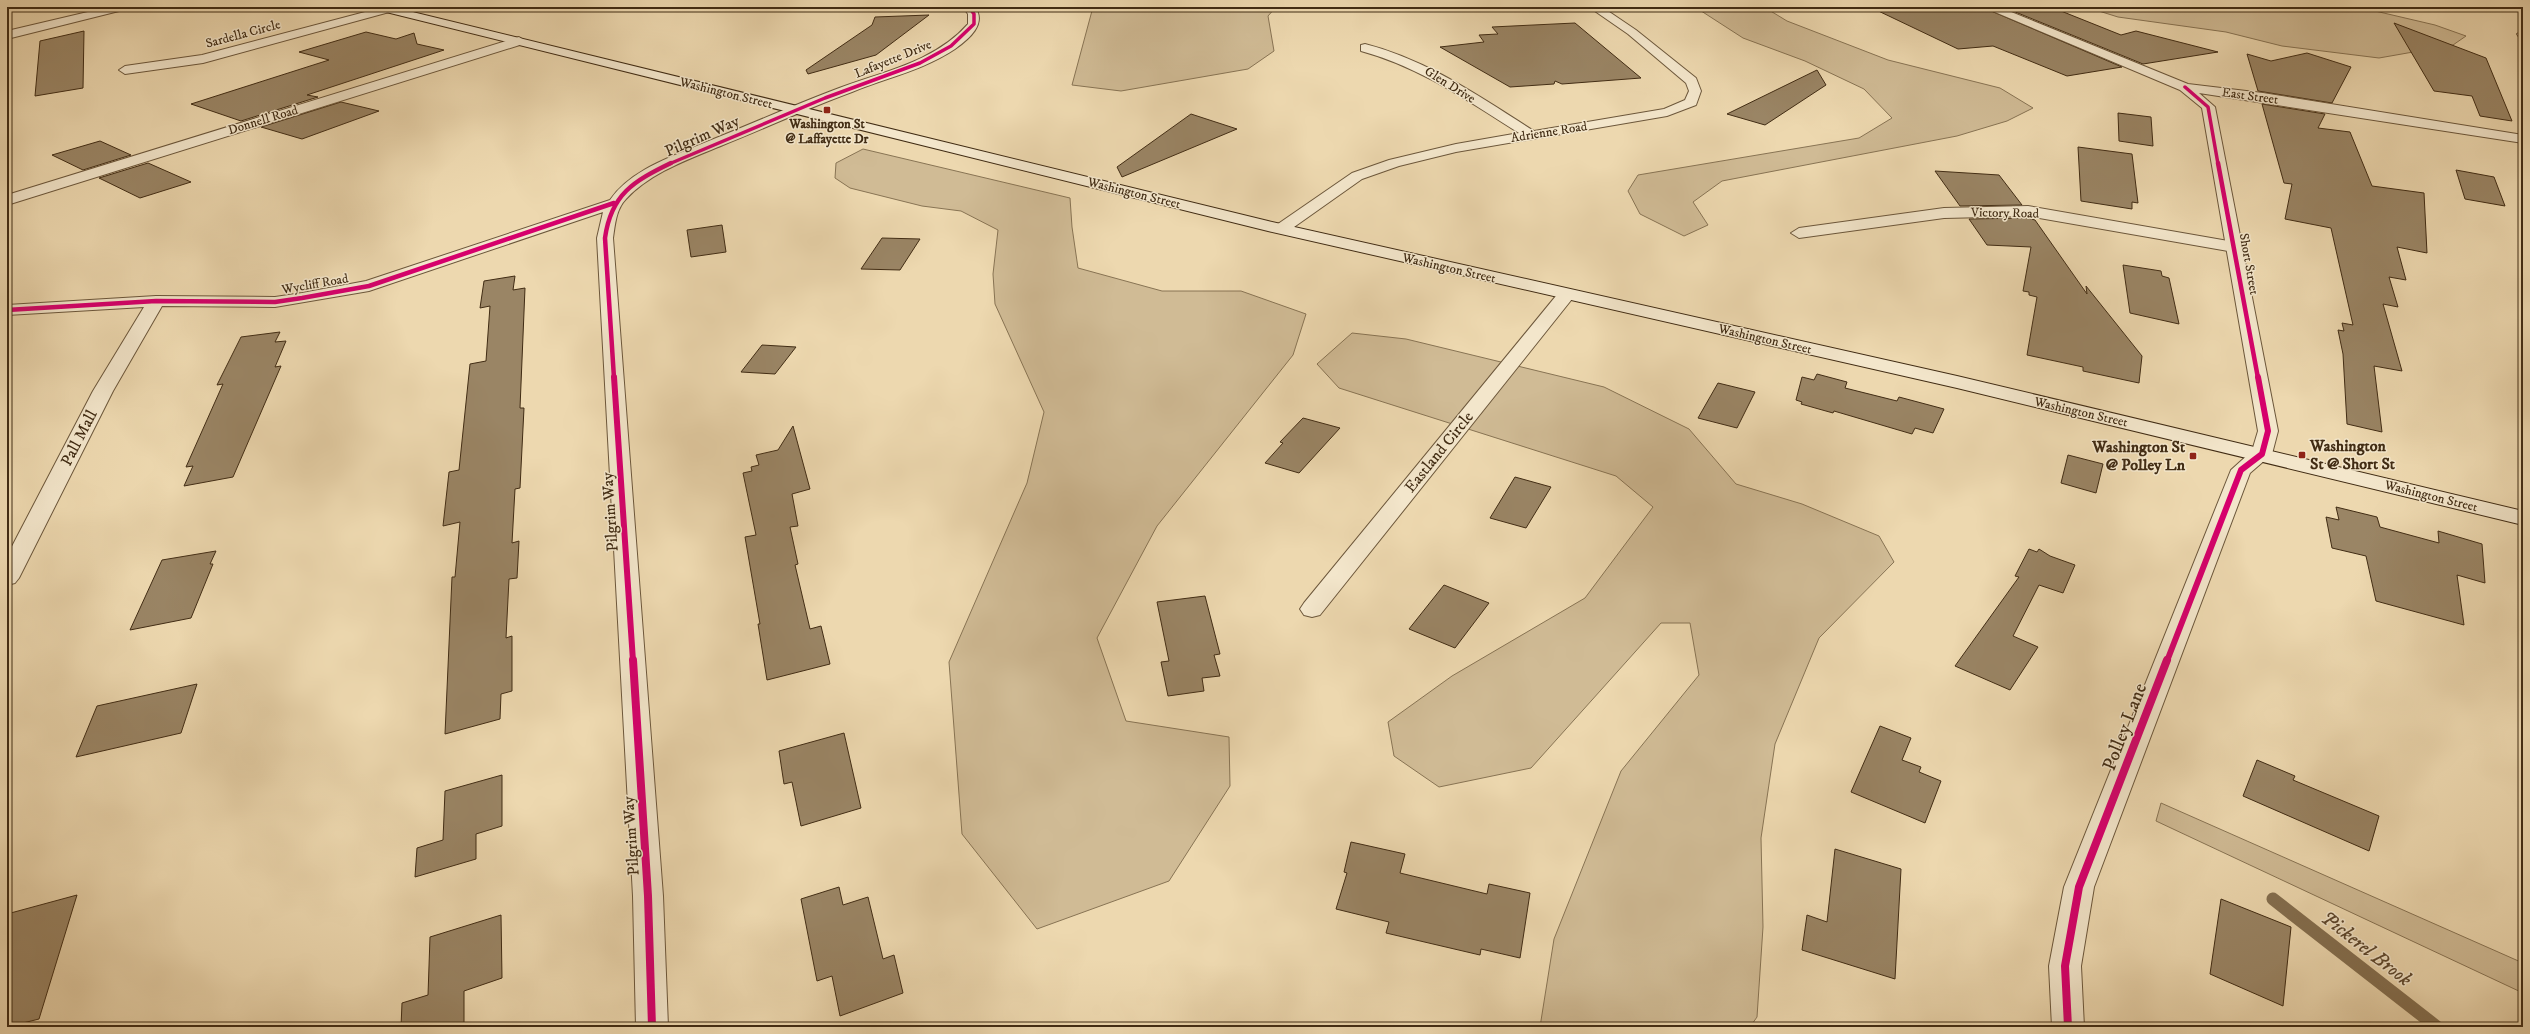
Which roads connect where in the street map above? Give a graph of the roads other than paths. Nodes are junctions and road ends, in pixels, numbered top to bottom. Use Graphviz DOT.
graph roads {
  1 [pos="123,7"];
  2 [pos="423,7"];
  3 [pos="969,7"];
  4 [pos="1595,7"];
  5 [pos="1989,7"];
  6 [pos="390,10"];
  7 [pos="7,35"];
  8 [pos="519,41"];
  9 [pos="1365,48"];
  10 [pos="125,70"];
  11 [pos="2185,87"];
  12 [pos="796,110"];
  13 [pos="1530,134"];
  14 [pos="2523,139"];
  15 [pos="7,200"];
  16 [pos="614,204"];
  17 [pos="1281,229"];
  18 [pos="1799,234"];
  19 [pos="2234,247"];
  20 [pos="1566,295"];
  21 [pos="156,301"];
  22 [pos="7,310"];
  23 [pos="2262,454"];
  24 [pos="2523,518"];
  25 [pos="7,578"];
  26 [pos="1312,610"];
  27 [pos="652,1027"];
  28 [pos="2068,1027"];
  1 -- 7 [label="street"];
  2 -- 6 [label="street, Sardella Circle"];
  3 -- 12 [label="street, Lafayette Drive"];
  4 -- 13 [label="street, Adrienne Road"];
  5 -- 11 [label="street, East Street"];
  6 -- 8 [label="street, Washington Street"];
  6 -- 10 [label="street, Sardella Circle"];
  8 -- 12 [label="street, Washington Street"];
  8 -- 15 [label="street, Donnell Road"];
  9 -- 13 [label="street, Glen Drive"];
  11 -- 14 [label="street, East Street"];
  11 -- 19 [label="street, Short Street"];
  12 -- 16 [label="street, Pilgrim Way"];
  12 -- 17 [label="street, Washington Street"];
  13 -- 17 [label="street, Adrienne Road"];
  16 -- 21 [label="street, Wycliff Road"];
  16 -- 27 [label="street, Pilgrim Way"];
  17 -- 20 [label="street, Washington Street"];
  18 -- 19 [label="street, Victory Road"];
  19 -- 23 [label="street, Short Street"];
  20 -- 23 [label="street, Washington Street"];
  20 -- 26 [label="street, Eastland Circle"];
  21 -- 22 [label="street, Wycliff Road"];
  21 -- 25 [label="street, Pall Mall"];
  23 -- 24 [label="street, Washington Street"];
  23 -- 28 [label="street, Polley Lane"];
}
